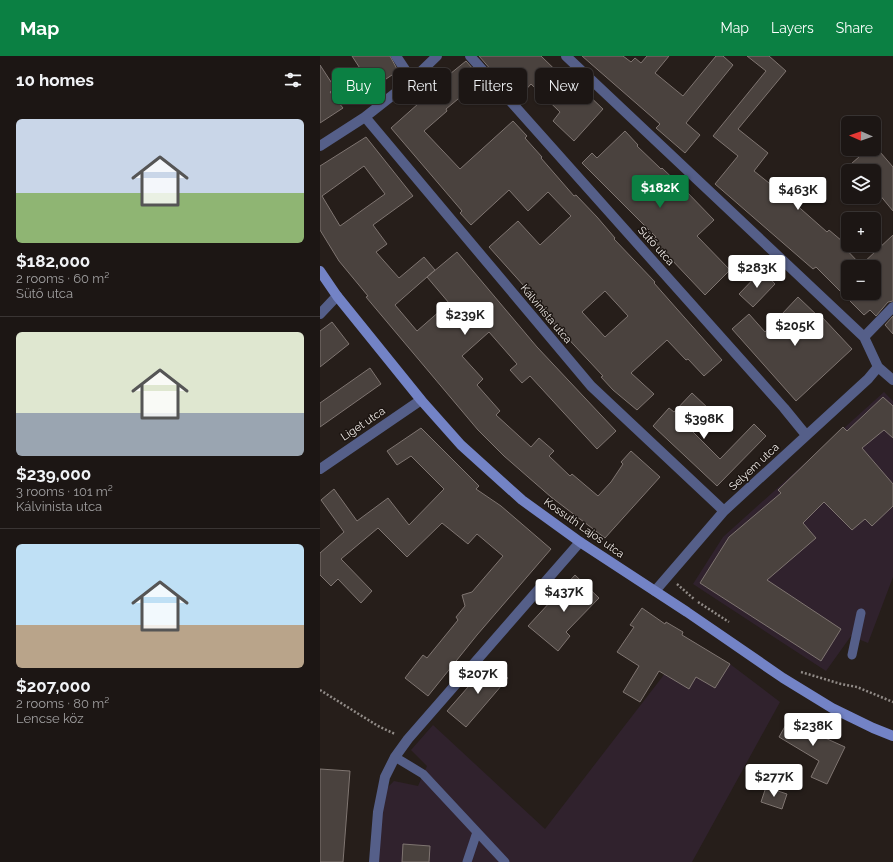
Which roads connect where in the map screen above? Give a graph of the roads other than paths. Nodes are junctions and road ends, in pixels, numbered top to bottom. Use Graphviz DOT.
graph roads {
  1 [pos="396,56"];
  2 [pos="437,56"];
  3 [pos="470,56"];
  4 [pos="566,56"];
  5 [pos="404,68"];
  6 [pos="424,68"];
  7 [pos="393,95"];
  8 [pos="365,117"];
  9 [pos="320,146"];
  10 [pos="320,271"];
  11 [pos="337,296"];
  12 [pos="893,307"];
  13 [pos="320,314"];
  14 [pos="864,336"];
  15 [pos="878,367"];
  16 [pos="893,380"];
  17 [pos="421,400"];
  18 [pos="806,436"];
  19 [pos="320,469"];
  20 [pos="724,511"];
  21 [pos="580,542"];
  22 [pos="655,591"];
  23 [pos="861,613"];
  24 [pos="852,655"];
  25 [pos="893,736"];
  26 [pos="396,757"];
  27 [pos="477,832"];
  28 [pos="374,862"];
  29 [pos="467,862"];
  30 [pos="505,862"];
  1 -- 5 [label="street"];
  2 -- 6 [label="street"];
  3 -- 18 [label="street, Sütő utca"];
  4 -- 14 [label="street"];
  7 -- 8 [label="street"];
  8 -- 9 [label="street"];
  8 -- 20 [label="street, Kálvinista utca"];
  10 -- 11 [label="street, Kossuth Lajos utca"];
  11 -- 13 [label="street"];
  11 -- 17 [label="street, Kossuth Lajos utca"];
  12 -- 14 [label="street"];
  14 -- 15 [label="street"];
  15 -- 16 [label="street"];
  15 -- 18 [label="street, Selyem utca"];
  17 -- 19 [label="street, Liget utca"];
  17 -- 21 [label="street, Kossuth Lajos utca"];
  18 -- 20 [label="street, Selyem utca"];
  20 -- 22 [label="street, Selyem utca"];
  21 -- 22 [label="street, Kossuth Lajos utca"];
  21 -- 26 [label="street"];
  22 -- 25 [label="street, Kossuth Lajos utca"];
  23 -- 24 [label="lane"];
  26 -- 27 [label="lane"];
  26 -- 28 [label="street"];
  27 -- 29 [label="lane"];
  27 -- 30 [label="lane"];
}
